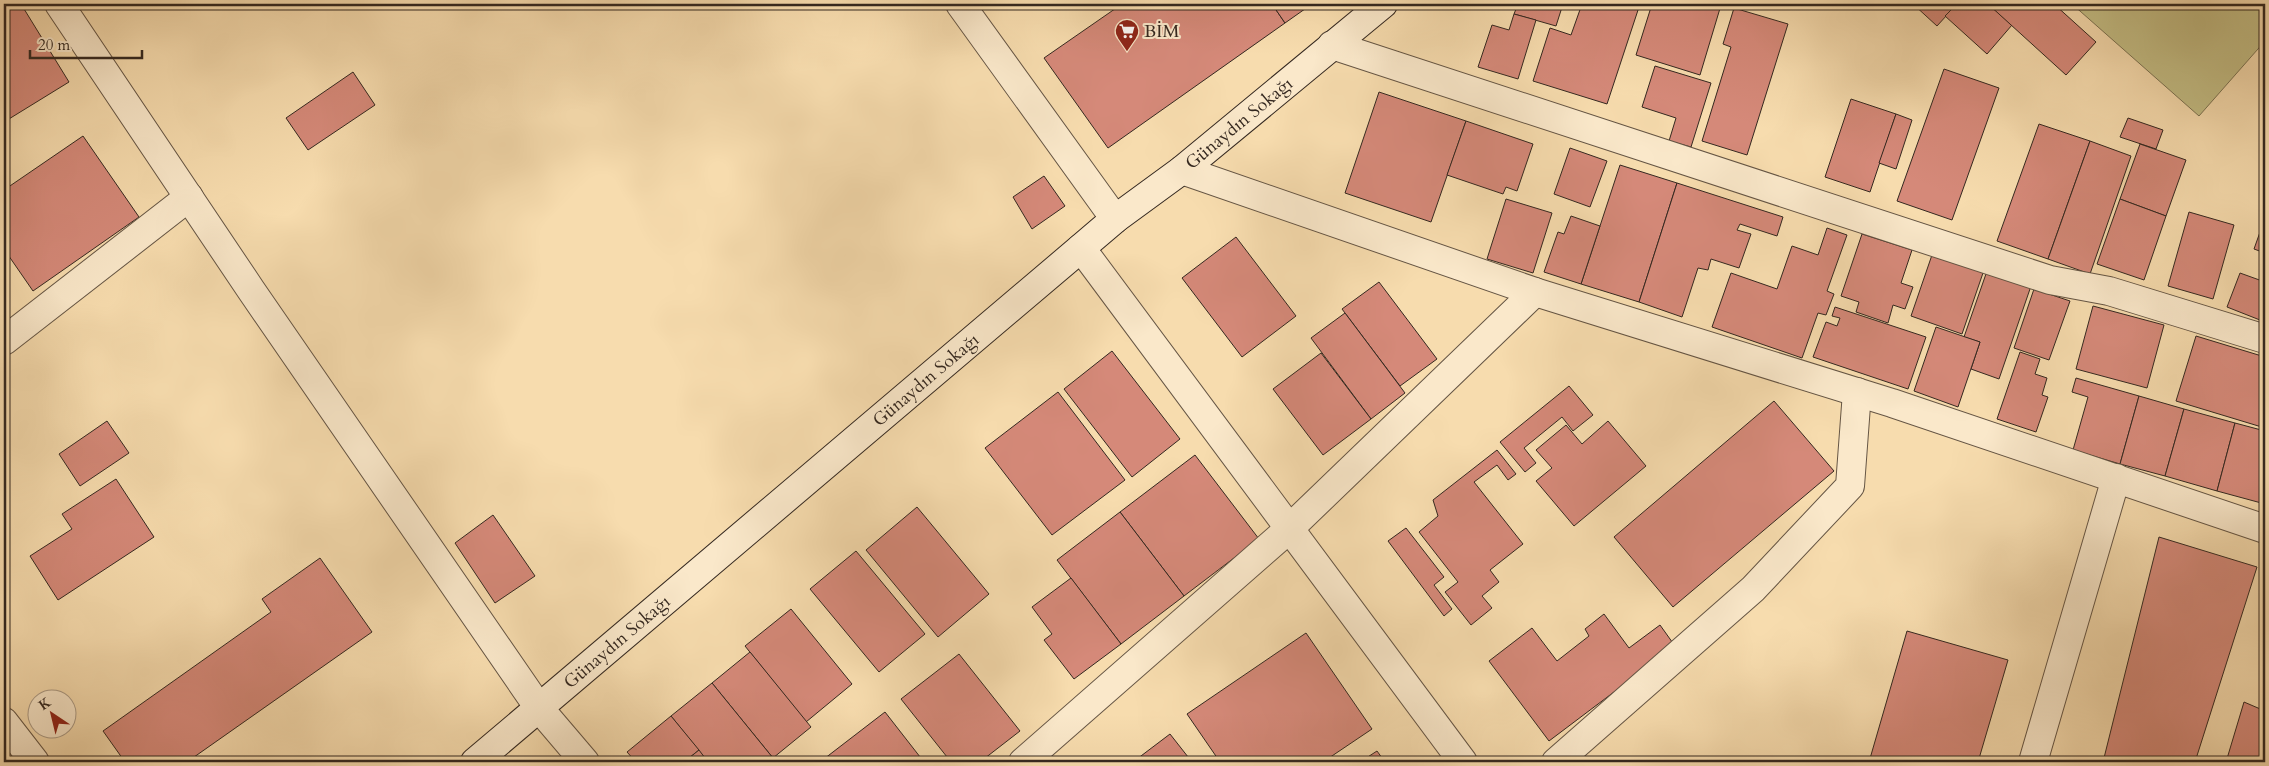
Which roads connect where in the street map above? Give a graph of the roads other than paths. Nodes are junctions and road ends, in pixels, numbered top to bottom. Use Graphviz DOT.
graph roads {
  1 [pos="59,4"];
  2 [pos="960,4"];
  3 [pos="1383,4"];
  4 [pos="1332,45"];
  5 [pos="1182,170"];
  6 [pos="189,197"];
  7 [pos="1115,219"];
  8 [pos="1081,248"];
  9 [pos="1535,292"];
  10 [pos="2265,339"];
  11 [pos="4,341"];
  12 [pos="1857,392"];
  13 [pos="2116,478"];
  14 [pos="1289,529"];
  15 [pos="2265,529"];
  16 [pos="539,708"];
  17 [pos="4,722"];
  18 [pos="35,762"];
  19 [pos="475,762"];
  20 [pos="585,762"];
  21 [pos="1023,762"];
  22 [pos="1463,762"];
  23 [pos="1556,762"];
  24 [pos="2033,762"];
  1 -- 6 [label="street"];
  2 -- 7 [label="street"];
  3 -- 4 [label="street, Günaydın Sokağı"];
  4 -- 5 [label="street, Günaydın Sokağı"];
  4 -- 10 [label="street"];
  5 -- 7 [label="street, Günaydın Sokağı"];
  5 -- 9 [label="street"];
  6 -- 11 [label="street"];
  6 -- 16 [label="street"];
  7 -- 8 [label="street, Günaydın Sokağı"];
  8 -- 14 [label="street"];
  8 -- 16 [label="street, Günaydın Sokağı"];
  9 -- 12 [label="street"];
  9 -- 14 [label="street"];
  12 -- 13 [label="street"];
  12 -- 23 [label="street"];
  13 -- 15 [label="street"];
  13 -- 24 [label="street"];
  14 -- 21 [label="street"];
  14 -- 22 [label="street"];
  16 -- 19 [label="street, Günaydın Sokağı"];
  16 -- 20 [label="street"];
  17 -- 18 [label="street"];
}
